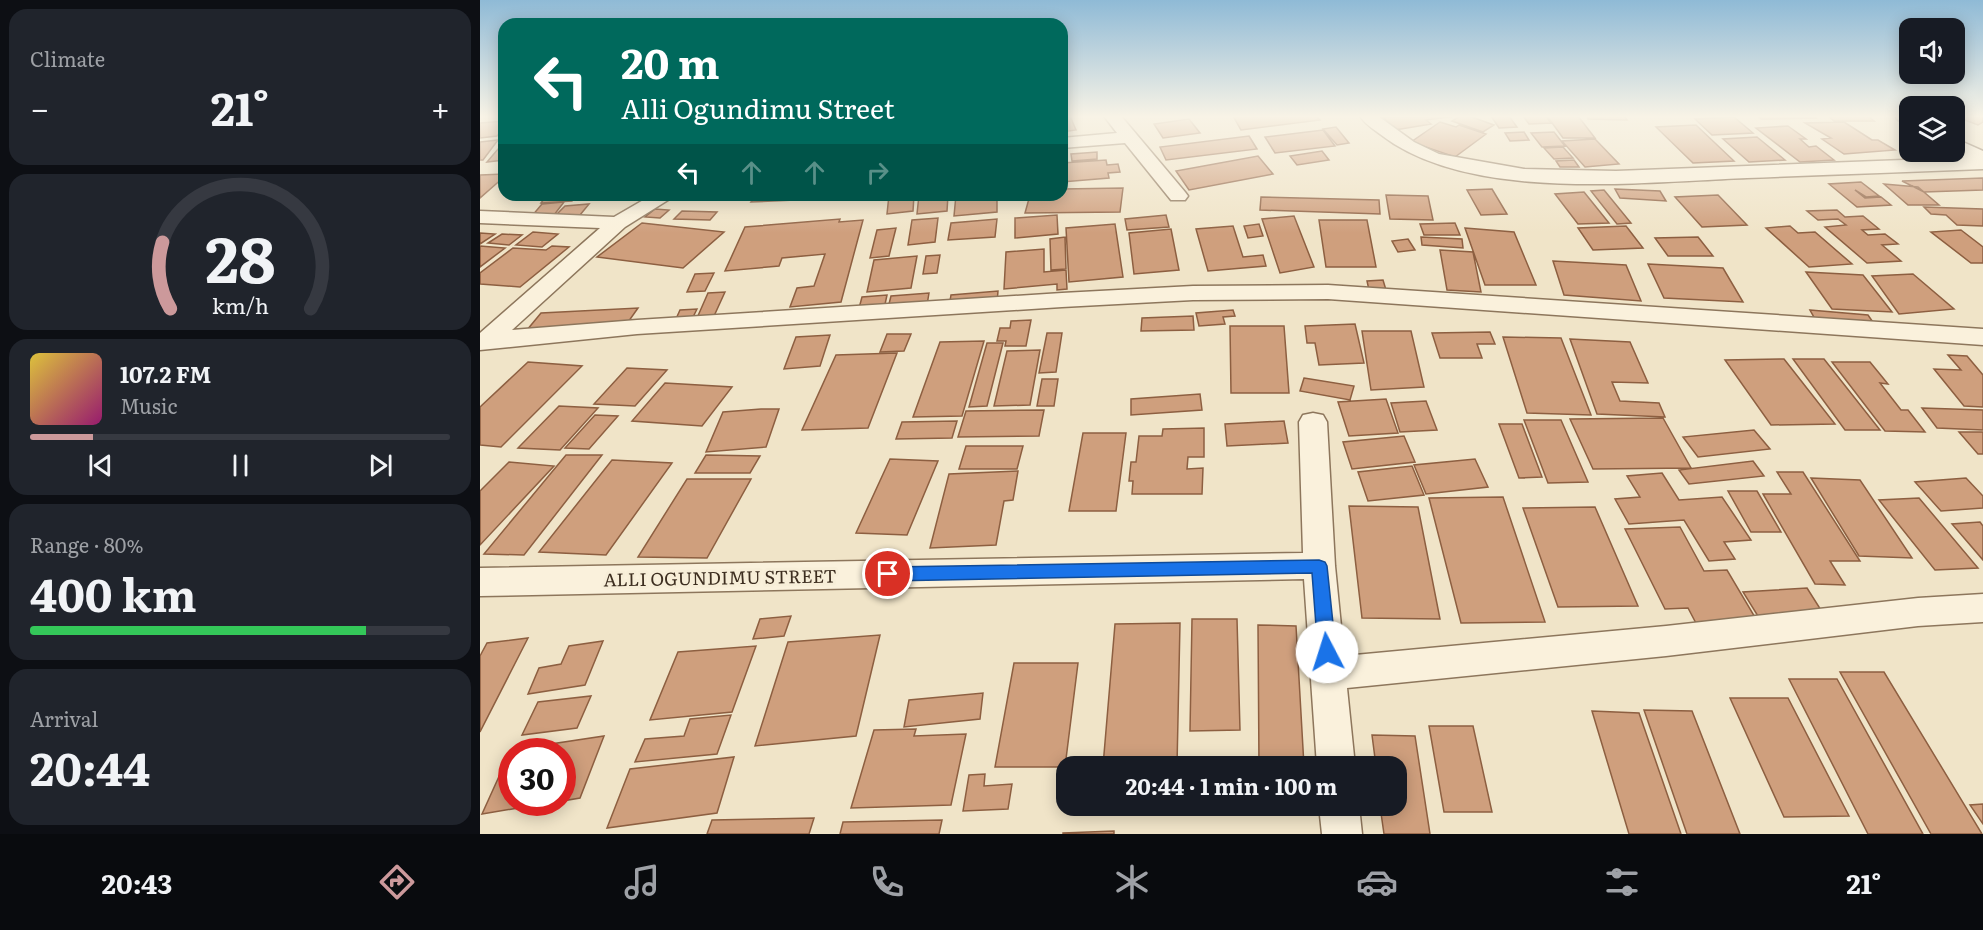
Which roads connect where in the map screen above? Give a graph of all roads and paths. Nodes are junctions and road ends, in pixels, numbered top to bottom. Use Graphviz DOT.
graph roads {
  1 [pos="1142,155"];
  2 [pos="1428,155"];
  3 [pos="1983,161"];
  4 [pos="1178,196"];
  5 [pos="656,201"];
  6 [pos="480,217"];
  7 [pos="618,223"];
  8 [pos="1983,337"];
  9 [pos="484,342"];
  10 [pos="1312,422"];
  11 [pos="1319,566"];
  12 [pos="480,582"];
  13 [pos="1983,608"];
  14 [pos="1329,674"];
  15 [pos="1335,756"];
  16 [pos="1340,816"];
  17 [pos="1342,834"];
  1 -- 4 [label="street"];
  2 -- 3 [label="street"];
  5 -- 7 [label="street"];
  6 -- 7 [label="street"];
  7 -- 9 [label="street"];
  8 -- 9 [label="street"];
  10 -- 11 [label="street"];
  11 -- 12 [label="street, ALLI OGUNDIMU STREET"];
  11 -- 14 [label="street"];
  13 -- 14 [label="street"];
  14 -- 15 [label="street"];
  16 -- 17 [label="street"];
}
